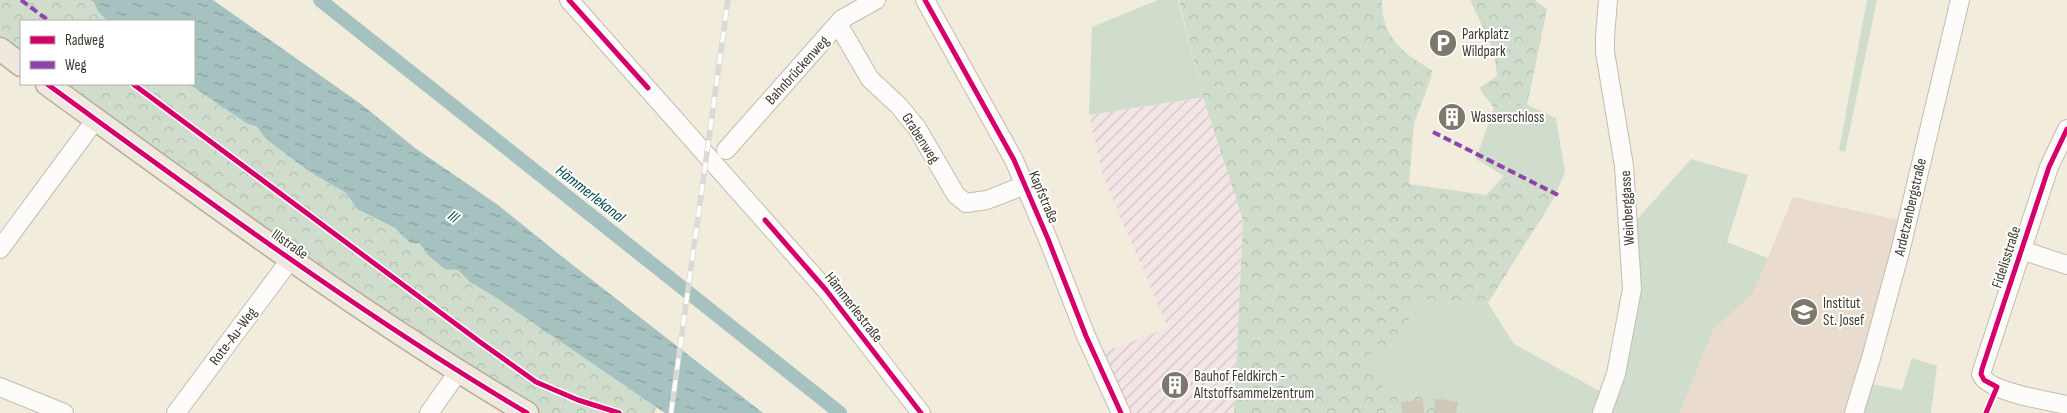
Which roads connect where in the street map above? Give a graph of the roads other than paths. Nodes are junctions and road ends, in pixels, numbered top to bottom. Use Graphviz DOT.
graph roads {
  1 [pos="569,0"];
  2 [pos="876,0"];
  3 [pos="925,0"];
  4 [pos="1608,0"];
  5 [pos="1960,0"];
  6 [pos="838,24"];
  7 [pos="0,49"];
  8 [pos="20,64"];
  9 [pos="48,85"];
  10 [pos="96,119"];
  11 [pos="2063,135"];
  12 [pos="726,150"];
  13 [pos="1025,185"];
  14 [pos="0,249"];
  15 [pos="2021,250"];
  16 [pos="290,260"];
  17 [pos="2067,265"];
  18 [pos="458,372"];
  19 [pos="0,388"];
  20 [pos="2067,405"];
  21 [pos="2040,406"];
  22 [pos="64,413"];
  23 [pos="176,413"];
  24 [pos="430,413"];
  25 [pos="527,413"];
  26 [pos="921,413"];
  27 [pos="1121,413"];
  28 [pos="1602,413"];
  29 [pos="1854,413"];
  1 -- 26 [label="street, Hämmerlestraße"];
  2 -- 6 [label="street, Bahnbrückenweg"];
  3 -- 13 [label="street, Kapfstraße"];
  4 -- 28 [label="street, Weinberggasse"];
  5 -- 29 [label="street, Ardetzenbergstraße"];
  6 -- 12 [label="street, Bahnbrückenweg"];
  6 -- 13 [label="street, Grabenweg"];
  7 -- 8 [label="main road"];
  9 -- 10 [label="main road, Illstraße"];
  10 -- 14 [label="street"];
  10 -- 16 [label="main road, Illstraße"];
  11 -- 15 [label="street, Fidelisstraße"];
  13 -- 27 [label="street, Kapfstraße"];
  15 -- 17 [label="street"];
  15 -- 21 [label="street, Fidelisstraße"];
  16 -- 18 [label="main road, Illstraße"];
  16 -- 23 [label="street, Rote-Au-Weg"];
  18 -- 24 [label="street"];
  18 -- 25 [label="main road, Illstraße"];
  19 -- 22 [label="street"];
  20 -- 21 [label="street"];
}
